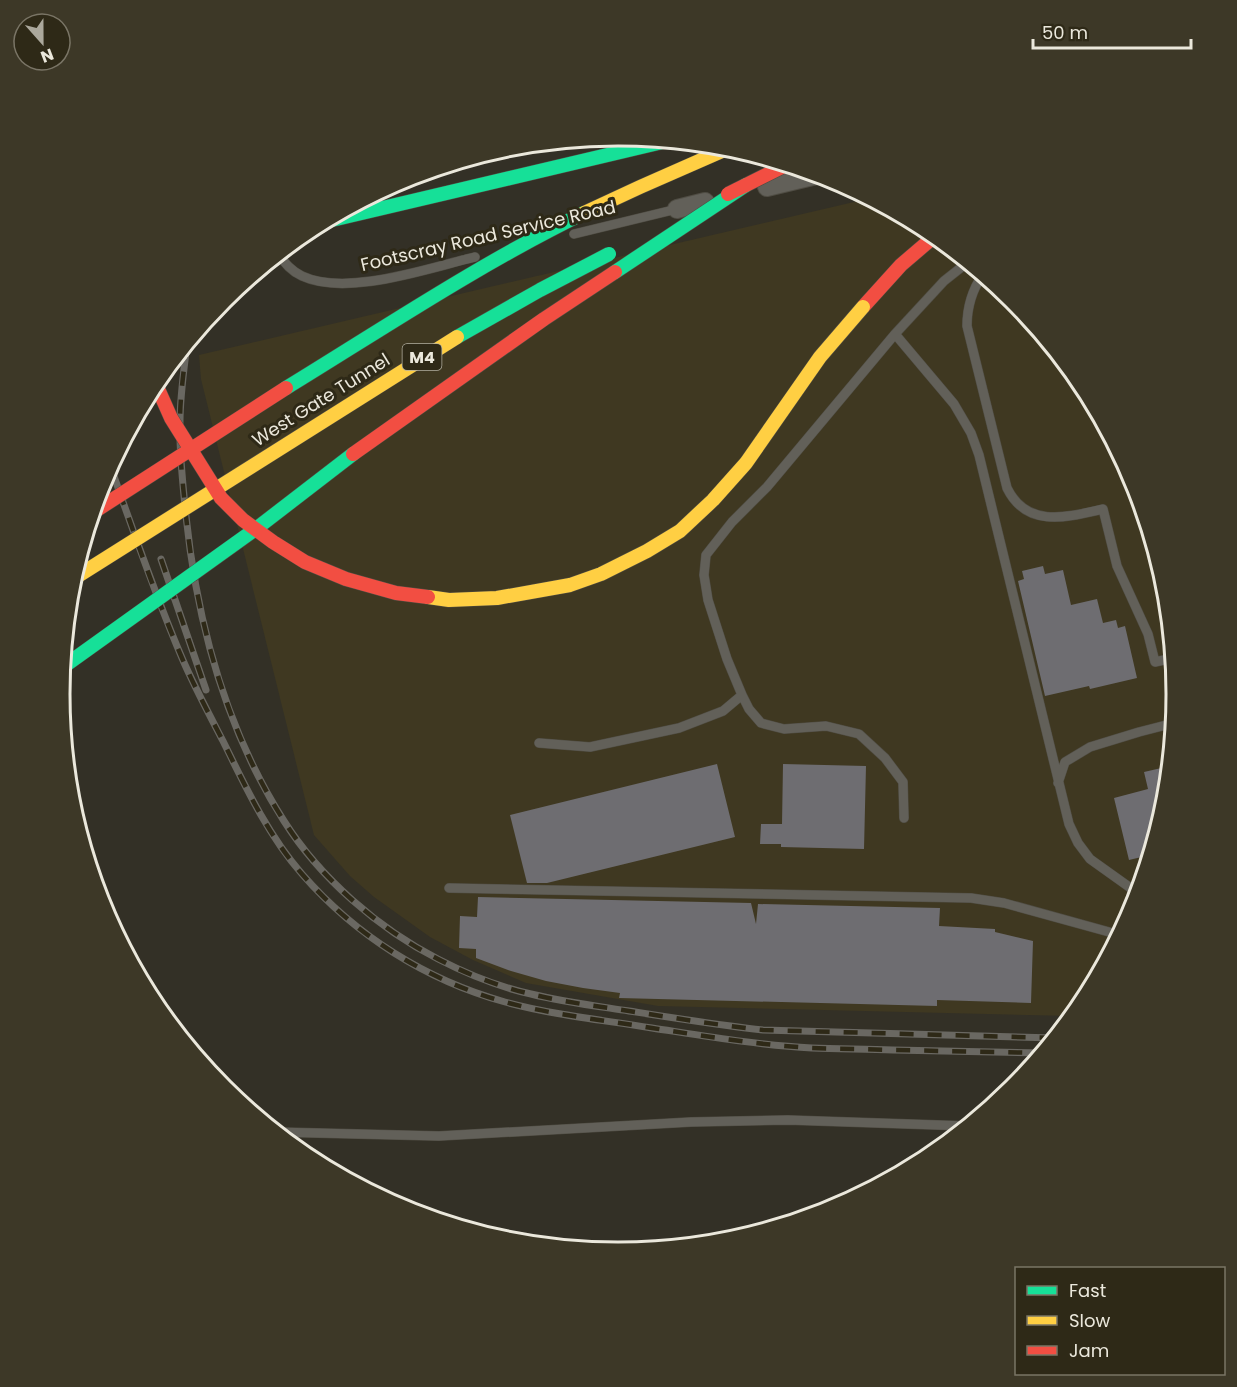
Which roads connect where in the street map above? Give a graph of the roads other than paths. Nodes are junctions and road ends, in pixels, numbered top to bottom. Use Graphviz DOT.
graph roads {
  1 [pos="642,147"];
  2 [pos="715,154"];
  3 [pos="777,169"];
  4 [pos="804,178"];
  5 [pos="746,185"];
  6 [pos="677,209"];
  7 [pos="352,215"];
  8 [pos="567,236"];
  9 [pos="643,237"];
  10 [pos="556,239"];
  11 [pos="928,242"];
  12 [pos="622,248"];
  13 [pos="283,260"];
  14 [pos="962,267"];
  15 [pos="979,280"];
  16 [pos="896,334"];
  17 [pos="160,394"];
  18 [pos="104,506"];
  19 [pos="84,572"];
  20 [pos="1165,660"];
  21 [pos="72,661"];
  22 [pos="742,696"];
  23 [pos="1165,725"];
  24 [pos="539,743"];
  25 [pos="1058,783"];
  26 [pos="904,818"];
  27 [pos="448,888"];
  28 [pos="1130,888"];
  29 [pos="1112,933"];
  30 [pos="955,1126"];
  31 [pos="291,1132"];
  1 -- 7 [label="main road"];
  2 -- 18 [label="main road, West Gate Tunnel / M4, bridge"];
  3 -- 5 [label="main road, bridge"];
  4 -- 6 [label="street"];
  5 -- 9 [label="main road, bridge"];
  5 -- 21 [label="main road, bridge"];
  6 -- 8 [label="lane, Footscray Road Service Road"];
  10 -- 13 [label="lane, Footscray Road Service Road"];
  11 -- 17 [label="main road, bridge"];
  12 -- 19 [label="main road, West Gate Tunnel / M4, bridge"];
  14 -- 16 [label="lane"];
  15 -- 20 [label="lane"];
  16 -- 22 [label="lane"];
  16 -- 25 [label="lane"];
  22 -- 24 [label="lane"];
  22 -- 26 [label="lane"];
  23 -- 25 [label="lane"];
  25 -- 28 [label="lane"];
  27 -- 29 [label="lane"];
  30 -- 31 [label="lane"];
}
